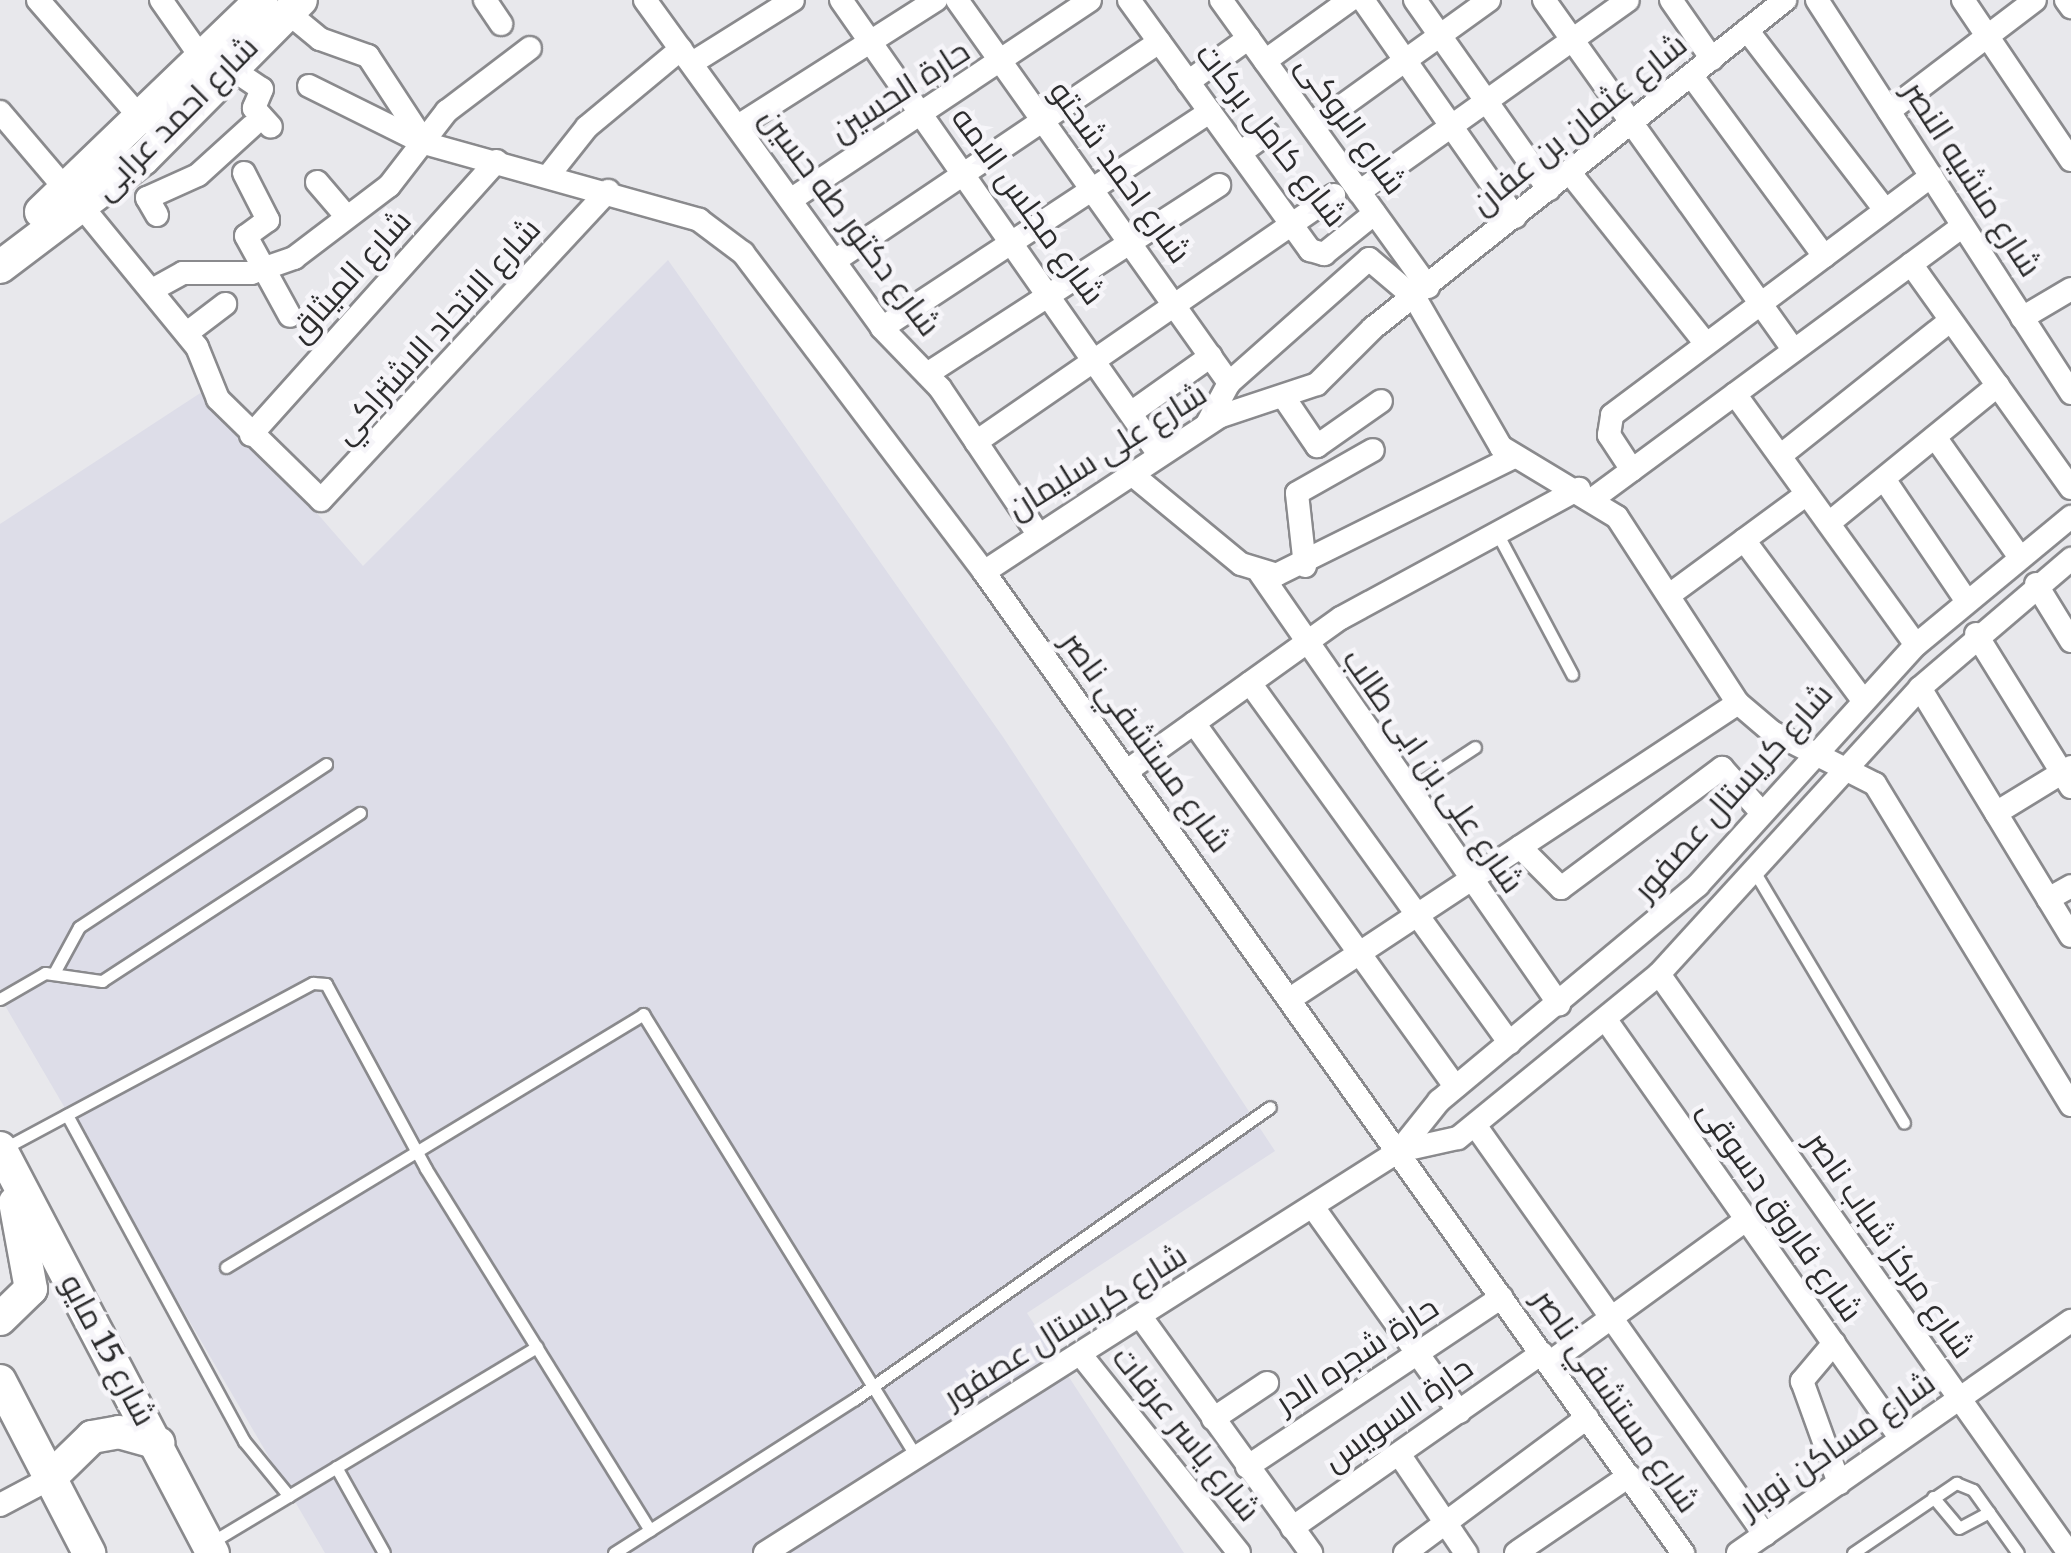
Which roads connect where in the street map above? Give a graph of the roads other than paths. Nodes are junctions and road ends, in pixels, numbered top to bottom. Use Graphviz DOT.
graph roads {
  1 [pos="161,0"];
  2 [pos="486,0"];
  3 [pos="793,0"];
  4 [pos="840,0"];
  5 [pos="936,0"];
  6 [pos="956,0"];
  7 [pos="1090,0"];
  8 [pos="1221,0"];
  9 [pos="1350,0"];
  10 [pos="1363,0"];
  11 [pos="1415,0"];
  12 [pos="1490,0"];
  13 [pos="1544,0"];
  14 [pos="1628,0"];
  15 [pos="1671,0"];
  16 [pos="1785,0"];
  17 [pos="1818,0"];
  18 [pos="1963,0"];
  19 [pos="2035,0"];
  20 [pos="2066,0"];
  21 [pos="650,2"];
  22 [pos="47,3"];
  23 [pos="1138,3"];
  24 [pos="282,4"];
  25 [pos="2071,8"];
  26 [pos="1756,15"];
  27 [pos="501,24"];
  28 [pos="1988,35"];
  29 [pos="1440,36"];
  30 [pos="1248,38"];
  31 [pos="1572,40"];
  32 [pos="870,42"];
  33 [pos="1159,42"];
  34 [pos="530,48"];
  35 [pos="686,56"];
  36 [pos="1712,59"];
  37 [pos="1405,60"];
  38 [pos="1265,61"];
  39 [pos="1002,64"];
  40 [pos="217,65"];
  41 [pos="1691,75"];
  42 [pos="1188,82"];
  43 [pos="309,86"];
  44 [pos="1486,101"];
  45 [pos="1889,111"];
  46 [pos="1210,112"];
  47 [pos="923,115"];
  48 [pos="3,122"];
  49 [pos="144,122"];
  50 [pos="1046,124"];
  51 [pos="1631,124"];
  52 [pos="738,126"];
  53 [pos="1451,126"];
  54 [pos="1312,127"];
  55 [pos="1268,133"];
  56 [pos="425,140"];
  57 [pos="1240,153"];
  58 [pos="143,159"];
  59 [pos="2071,160"];
  60 [pos="497,161"];
  61 [pos="1570,172"];
  62 [pos="244,173"];
  63 [pos="549,176"];
  64 [pos="967,176"];
  65 [pos="1931,176"];
  66 [pos="317,182"];
  67 [pos="164,185"];
  68 [pos="1219,185"];
  69 [pos="1093,189"];
  70 [pos="1549,190"];
  71 [pos="608,191"];
  72 [pos="1360,192"];
  73 [pos="1334,194"];
  74 [pos="792,199"];
  75 [pos="77,201"];
  76 [pos="1884,210"];
  77 [pos="1375,213"];
  78 [pos="157,215"];
  79 [pos="346,216"];
  80 [pos="1515,217"];
  81 [pos="1292,224"];
  82 [pos="1963,226"];
  83 [pos="0,240"];
  84 [pos="1014,241"];
  85 [pos="1134,246"];
  86 [pos="1824,256"];
  87 [pos="836,260"];
  88 [pos="1911,264"];
  89 [pos="0,267"];
  90 [pos="261,271"];
  91 [pos="2071,289"];
  92 [pos="152,290"];
  93 [pos="1422,293"];
  94 [pos="1054,297"];
  95 [pos="225,304"];
  96 [pos="1174,304"];
  97 [pos="1760,304"];
  98 [pos="290,316"];
  99 [pos="2022,318"];
  100 [pos="1952,320"];
  101 [pos="882,328"];
  102 [pos="187,333"];
  103 [pos="1706,344"];
  104 [pos="1794,350"];
  105 [pos="1210,356"];
  106 [pos="1097,358"];
  107 [pos="927,374"];
  108 [pos="1229,383"];
  109 [pos="1998,386"];
  110 [pos="1735,394"];
  111 [pos="2071,394"];
  112 [pos="1285,399"];
  113 [pos="1381,401"];
  114 [pos="1135,410"];
  115 [pos="1206,424"];
  116 [pos="252,435"];
  117 [pos="1935,437"];
  118 [pos="976,442"];
  119 [pos="1373,450"];
  120 [pos="1158,453"];
  121 [pos="1780,456"];
  122 [pos="1512,458"];
  123 [pos="1632,470"];
  124 [pos="1128,471"];
  125 [pos="1884,479"];
  126 [pos="2071,488"];
  127 [pos="1586,493"];
  128 [pos="1807,494"];
  129 [pos="2071,517"];
  130 [pos="1829,524"];
  131 [pos="1036,531"];
  132 [pos="1497,532"];
  133 [pos="1744,540"];
  134 [pos="2019,556"];
  135 [pos="2071,559"];
  136 [pos="1305,566"];
  137 [pos="984,572"];
  138 [pos="1260,573"];
  139 [pos="2036,584"];
  140 [pos="1672,593"];
  141 [pos="1966,600"];
  142 [pos="1976,634"];
  143 [pos="2071,641"];
  144 [pos="1303,644"];
  145 [pos="1916,645"];
  146 [pos="1572,674"];
  147 [pos="1250,683"];
  148 [pos="1920,688"];
  149 [pos="1862,699"];
  150 [pos="1738,704"];
  151 [pos="1194,723"];
  152 [pos="1476,746"];
  153 [pos="1813,752"];
  154 [pos="326,764"];
  155 [pos="1851,766"];
  156 [pos="1127,771"];
  157 [pos="2068,775"];
  158 [pos="1408,791"];
  159 [pos="360,813"];
  160 [pos="1762,813"];
  161 [pos="1996,813"];
  162 [pos="1520,847"];
  163 [pos="1757,876"];
  164 [pos="1471,880"];
  165 [pos="2071,886"];
  166 [pos="2048,898"];
  167 [pos="1418,915"];
  168 [pos="2071,936"];
  169 [pos="1360,954"];
  170 [pos="54,974"];
  171 [pos="1659,974"];
  172 [pos="0,999"];
  173 [pos="1290,1000"];
  174 [pos="1559,1004"];
  175 [pos="1606,1020"];
  176 [pos="1510,1043"];
  177 [pos="1456,1087"];
  178 [pos="2071,1105"];
  179 [pos="1270,1107"];
  180 [pos="68,1115"];
  181 [pos="1904,1122"];
  182 [pos="1475,1125"];
  183 [pos="415,1149"];
  184 [pos="1,1151"];
  185 [pos="1399,1151"];
  186 [pos="1313,1206"];
  187 [pos="1746,1220"];
  188 [pos="226,1267"];
  189 [pos="1502,1297"];
  190 [pos="1141,1317"];
  191 [pos="1611,1318"];
  192 [pos="0,1319"];
  193 [pos="2071,1321"];
  194 [pos="1834,1343"];
  195 [pos="536,1347"];
  196 [pos="1082,1355"];
  197 [pos="1419,1356"];
  198 [pos="1545,1358"];
  199 [pos="0,1381"];
  200 [pos="1267,1382"];
  201 [pos="872,1384"];
  202 [pos="1960,1398"];
  203 [pos="1458,1412"];
  204 [pos="1588,1418"];
  205 [pos="1213,1419"];
  206 [pos="1901,1439"];
  207 [pos="158,1444"];
  208 [pos="1399,1454"];
  209 [pos="917,1458"];
  210 [pos="336,1467"];
  211 [pos="1248,1467"];
  212 [pos="1629,1476"];
  213 [pos="49,1479"];
  214 [pos="1839,1482"];
  215 [pos="288,1496"];
  216 [pos="1933,1497"];
  217 [pos="0,1506"];
  218 [pos="1988,1512"];
  219 [pos="1446,1523"];
  220 [pos="1292,1528"];
  221 [pos="650,1530"];
  222 [pos="1765,1534"];
  223 [pos="211,1548"];
  224 [pos="89,1553"];
  225 [pos="384,1553"];
  226 [pos="614,1553"];
  227 [pos="764,1553"];
  228 [pos="1240,1553"];
  229 [pos="1310,1553"];
  230 [pos="1405,1553"];
  231 [pos="1466,1553"];
  232 [pos="1516,1553"];
  233 [pos="1684,1553"];
  234 [pos="1738,1553"];
  235 [pos="1853,1553"];
  236 [pos="2018,1553"];
  237 [pos="2069,1553"];
  1 -- 40 [label="street"];
  2 -- 27 [label="street"];
  3 -- 35 [label="street"];
  4 -- 32 [label="street, شارع مجلس الامه"];
  5 -- 32 [label="street"];
  6 -- 39 [label="street, شارع احمد شحتو"];
  7 -- 39 [label="street, حارة الحسين"];
  8 -- 30 [label="street, شارع الروكى"];
  9 -- 38 [label="street"];
  10 -- 37 [label="street"];
  11 -- 29 [label="street"];
  12 -- 29 [label="street"];
  13 -- 31 [label="street"];
  14 -- 31 [label="street"];
  15 -- 36 [label="street"];
  16 -- 26 [label="street, شارع عثمان بن عفان"];
  17 -- 45 [label="street, شارع منشيه النصر"];
  18 -- 28 [label="street"];
  19 -- 28 [label="street"];
  20 -- 25 [label="street"];
  21 -- 35 [label="street, شارع دكتور طه حسين"];
  22 -- 49 [label="street"];
  23 -- 33 [label="street, شارع كامل بركات"];
  24 -- 40 [label="main road, شارع احمد عرابى"];
  24 -- 56 [label="street"];
  26 -- 36 [label="street, شارع عثمان بن عفان"];
  26 -- 76 [label="street"];
  28 -- 45 [label="street"];
  28 -- 59 [label="street"];
  29 -- 37 [label="street"];
  29 -- 44 [label="street"];
  30 -- 38 [label="street, شارع الروكى"];
  30 -- 42 [label="street"];
  31 -- 44 [label="street"];
  31 -- 51 [label="street"];
  32 -- 47 [label="street, شارع مجلس الامه"];
  32 -- 52 [label="street"];
  33 -- 42 [label="street, شارع كامل بركات"];
  33 -- 50 [label="street"];
  34 -- 56 [label="street"];
  35 -- 52 [label="street, شارع دكتور طه حسين"];
  35 -- 63 [label="street"];
  36 -- 41 [label="street, شارع عثمان بن عفان"];
  37 -- 53 [label="street"];
  37 -- 54 [label="street"];
  38 -- 54 [label="street, شارع الروكى"];
  39 -- 47 [label="street, حارة الحسين"];
  39 -- 50 [label="street, شارع احمد شحتو"];
  40 -- 49 [label="main road, شارع احمد عرابى"];
  40 -- 58 [label="main road, شارع احمد عرابى"];
  40 -- 67 [label="street"];
  41 -- 51 [label="street, شارع عثمان بن عفان"];
  41 -- 86 [label="street"];
  42 -- 46 [label="street, شارع كامل بركات"];
  43 -- 56 [label="street, شارع مستشفي ناصر"];
  44 -- 53 [label="street"];
  44 -- 70 [label="street"];
  45 -- 65 [label="street, شارع منشيه النصر"];
  46 -- 57 [label="street, شارع كامل بركات"];
  46 -- 69 [label="street"];
  47 -- 64 [label="street, شارع مجلس الامه"];
  47 -- 74 [label="street, حارة الحسين"];
  48 -- 75 [label="street"];
  49 -- 75 [label="main road, شارع احمد عرابى"];
  50 -- 64 [label="street"];
  50 -- 69 [label="street, شارع احمد شحتو"];
  51 -- 61 [label="street, شارع عثمان بن عفان"];
  51 -- 97 [label="street"];
  52 -- 74 [label="street, شارع دكتور طه حسين"];
  53 -- 72 [label="street"];
  53 -- 80 [label="street"];
  54 -- 72 [label="street, شارع الروكى"];
  55 -- 57 [label="street"];
  56 -- 60 [label="street, شارع مستشفي ناصر"];
  56 -- 79 [label="street"];
  57 -- 81 [label="street, شارع كامل بركات"];
  58 -- 67 [label="street"];
  58 -- 75 [label="main road, شارع احمد عرابى"];
  60 -- 63 [label="street, شارع مستشفي ناصر"];
  60 -- 116 [label="street, شارع الميثاق"];
  61 -- 70 [label="street, شارع عثمان بن عفان"];
  61 -- 103 [label="street"];
  62 -- 90 [label="street"];
  63 -- 71 [label="street, شارع مستشفي ناصر"];
  64 -- 84 [label="street, شارع مجلس الامه"];
  64 -- 87 [label="street"];
  65 -- 76 [label="street"];
  65 -- 82 [label="street, شارع منشيه النصر"];
  66 -- 79 [label="street"];
  67 -- 78 [label="street"];
  68 -- 85 [label="street"];
  69 -- 84 [label="street"];
  69 -- 85 [label="street, شارع احمد شحتو"];
  70 -- 80 [label="street, شارع عثمان بن عفان"];
  71 -- 116 [label="street, شارع الاتحاد الاشتراكي"];
  71 -- 137 [label="street, شارع مستشفي ناصر"];
  72 -- 77 [label="street, شارع الروكى"];
  73 -- 81 [label="street"];
  74 -- 87 [label="street, شارع دكتور طه حسين"];
  75 -- 83 [label="main road, شارع احمد عرابى"];
  75 -- 89 [label="main road, شارع احمد عرابى"];
  75 -- 92 [label="street"];
  76 -- 86 [label="street"];
  77 -- 81 [label="street, شارع كامل بركات"];
  77 -- 93 [label="street, شارع الروكى"];
  79 -- 90 [label="street"];
  80 -- 93 [label="street, شارع عثمان بن عفان"];
  81 -- 96 [label="street"];
  82 -- 88 [label="street"];
  82 -- 99 [label="street, شارع منشيه النصر"];
  84 -- 94 [label="street, شارع مجلس الامه"];
  84 -- 101 [label="street"];
  85 -- 94 [label="street"];
  85 -- 96 [label="street, شارع احمد شحتو"];
  86 -- 97 [label="street"];
  87 -- 101 [label="street, شارع دكتور طه حسين"];
  88 -- 100 [label="street"];
  88 -- 104 [label="street"];
  90 -- 92 [label="street"];
  90 -- 98 [label="street"];
  91 -- 99 [label="street"];
  92 -- 102 [label="street"];
  93 -- 108 [label="street"];
  93 -- 112 [label="street, شارع على سليمان"];
  93 -- 122 [label="street, شارع الروكى"];
  94 -- 106 [label="street, شارع مجلس الامه"];
  94 -- 107 [label="street"];
  95 -- 102 [label="street"];
  96 -- 105 [label="street, شارع احمد شحتو"];
  96 -- 106 [label="street"];
  97 -- 103 [label="street"];
  97 -- 104 [label="street"];
  99 -- 111 [label="street, شارع منشيه النصر"];
  100 -- 109 [label="street"];
  100 -- 121 [label="street"];
  101 -- 107 [label="street, شارع دكتور طه حسين"];
  102 -- 116 [label="street"];
  103 -- 123 [label="street"];
  104 -- 110 [label="street"];
  105 -- 108 [label="street, شارع احمد شحتو"];
  105 -- 114 [label="street"];
  106 -- 114 [label="street, شارع مجلس الامه"];
  106 -- 118 [label="street"];
  107 -- 118 [label="street, شارع دكتور طه حسين"];
  108 -- 115 [label="street"];
  109 -- 117 [label="street"];
  109 -- 126 [label="street"];
  110 -- 121 [label="street"];
  110 -- 123 [label="street"];
  112 -- 113 [label="street"];
  112 -- 115 [label="street, شارع على سليمان"];
  114 -- 120 [label="street, شارع مجلس الامه"];
  115 -- 120 [label="street, شارع على سليمان"];
  117 -- 125 [label="street"];
  117 -- 134 [label="street"];
  118 -- 131 [label="street, شارع دكتور طه حسين"];
  119 -- 136 [label="street"];
  120 -- 124 [label="street, شارع على سليمان"];
  121 -- 128 [label="street"];
  122 -- 127 [label="street"];
  122 -- 136 [label="street"];
  123 -- 127 [label="street"];
  124 -- 131 [label="street, شارع على سليمان"];
  124 -- 138 [label="street"];
  125 -- 130 [label="street"];
  125 -- 141 [label="street"];
  127 -- 132 [label="street"];
  127 -- 140 [label="street"];
  128 -- 130 [label="street"];
  128 -- 133 [label="street"];
  129 -- 134 [label="street, شارع كريستال عصفور"];
  130 -- 145 [label="street"];
  131 -- 137 [label="street, شارع على سليمان"];
  132 -- 144 [label="street"];
  132 -- 146 [label="lane"];
  133 -- 140 [label="street"];
  133 -- 149 [label="street"];
  134 -- 141 [label="street, شارع كريستال عصفور"];
  135 -- 139 [label="street, شارع كريستال عصفور"];
  136 -- 138 [label="street"];
  137 -- 156 [label="street, شارع مستشفي ناصر"];
  138 -- 144 [label="street, شارع على بن ابى طالب"];
  139 -- 142 [label="street, شارع كريستال عصفور"];
  139 -- 143 [label="street"];
  140 -- 150 [label="street"];
  141 -- 145 [label="street, شارع كريستال عصفور"];
  142 -- 148 [label="street, شارع كريستال عصفور"];
  142 -- 157 [label="street"];
  144 -- 147 [label="street"];
  144 -- 158 [label="street, شارع على بن ابى طالب"];
  145 -- 149 [label="street, شارع كريستال عصفور"];
  147 -- 151 [label="street"];
  147 -- 167 [label="street"];
  148 -- 155 [label="street, شارع كريستال عصفور"];
  148 -- 161 [label="street"];
  149 -- 153 [label="street, شارع كريستال عصفور"];
  150 -- 153 [label="street"];
  150 -- 162 [label="street"];
  151 -- 156 [label="street"];
  151 -- 169 [label="street"];
  152 -- 158 [label="lane"];
  153 -- 155 [label="street"];
  153 -- 160 [label="street, شارع كريستال عصفور"];
  154 -- 170 [label="lane"];
  155 -- 163 [label="street, شارع كريستال عصفور"];
  155 -- 178 [label="street"];
  156 -- 173 [label="street, شارع مستشفي ناصر"];
  157 -- 161 [label="street"];
  158 -- 164 [label="street, شارع على بن ابى طالب"];
  159 -- 170 [label="lane"];
  160 -- 162 [label="street"];
  160 -- 174 [label="street, شارع كريستال عصفور"];
  161 -- 166 [label="street"];
  162 -- 164 [label="street"];
  163 -- 171 [label="street, شارع كريستال عصفور"];
  163 -- 181 [label="lane"];
  164 -- 167 [label="street"];
  164 -- 174 [label="street, شارع على بن ابى طالب"];
  165 -- 166 [label="street"];
  166 -- 168 [label="street"];
  167 -- 169 [label="street"];
  167 -- 176 [label="street"];
  169 -- 173 [label="street"];
  169 -- 177 [label="street"];
  170 -- 172 [label="lane"];
  171 -- 175 [label="street, شارع كريستال عصفور"];
  171 -- 202 [label="street, شارع مركز شباب ناصر"];
  173 -- 185 [label="street, شارع مستشفي ناصر"];
  174 -- 176 [label="street, شارع كريستال عصفور"];
  175 -- 182 [label="street, شارع كريستال عصفور"];
  175 -- 187 [label="street, شارع فاروق دسوقى"];
  176 -- 177 [label="street, شارع كريستال عصفور"];
  177 -- 185 [label="street, شارع كريستال عصفور"];
  179 -- 201 [label="lane"];
  180 -- 183 [label="lane"];
  180 -- 184 [label="lane"];
  180 -- 215 [label="lane"];
  182 -- 185 [label="street, شارع كريستال عصفور"];
  182 -- 191 [label="street"];
  183 -- 188 [label="lane"];
  183 -- 195 [label="lane"];
  183 -- 201 [label="lane"];
  184 -- 192 [label="main road"];
  184 -- 207 [label="main road, شارع 15 مايو"];
  185 -- 186 [label="street, شارع كريستال عصفور"];
  185 -- 189 [label="street, شارع مستشفي ناصر"];
  186 -- 190 [label="street, شارع كريستال عصفور"];
  186 -- 197 [label="street"];
  187 -- 191 [label="street, حارة السويس"];
  187 -- 194 [label="street, شارع فاروق دسوقى"];
  189 -- 197 [label="street, حارة شجره الدر"];
  189 -- 198 [label="street, شارع مستشفي ناصر"];
  190 -- 196 [label="street, شارع كريستال عصفور"];
  190 -- 205 [label="street"];
  191 -- 198 [label="street, حارة السويس"];
  191 -- 222 [label="street"];
  193 -- 202 [label="street, شارع مساكن نوبار"];
  194 -- 206 [label="street, شارع فاروق دسوقى"];
  194 -- 214 [label="street"];
  195 -- 210 [label="lane"];
  195 -- 221 [label="lane"];
  196 -- 209 [label="street, شارع كريستال عصفور"];
  196 -- 228 [label="street, شارع ياسر عرفات"];
  197 -- 203 [label="street"];
  197 -- 211 [label="street, حارة شجره الدر"];
  198 -- 203 [label="street, حارة السويس"];
  198 -- 204 [label="street, شارع مستشفي ناصر"];
  199 -- 213 [label="main road"];
  200 -- 205 [label="street"];
  201 -- 209 [label="lane"];
  201 -- 221 [label="lane"];
  202 -- 206 [label="street, شارع مساكن نوبار"];
  202 -- 237 [label="street, شارع مركز شباب ناصر"];
  203 -- 208 [label="street, حارة السويس"];
  204 -- 212 [label="street, شارع مستشفي ناصر"];
  204 -- 219 [label="street"];
  205 -- 211 [label="street"];
  206 -- 214 [label="street, شارع مساكن نوبار"];
  207 -- 213 [label="main road"];
  207 -- 223 [label="main road, شارع 15 مايو"];
  208 -- 219 [label="street"];
  208 -- 220 [label="street, حارة السويس"];
  209 -- 227 [label="street, شارع كريستال عصفور"];
  210 -- 215 [label="lane"];
  210 -- 225 [label="lane"];
  211 -- 220 [label="street"];
  212 -- 232 [label="street"];
  212 -- 233 [label="street, شارع مستشفي ناصر"];
  213 -- 217 [label="street"];
  213 -- 224 [label="main road"];
  214 -- 222 [label="street, شارع مساكن نوبار"];
  215 -- 223 [label="lane"];
  216 -- 218 [label="lane"];
  216 -- 218 [label="lane"];
  216 -- 235 [label="lane"];
  218 -- 236 [label="lane"];
  219 -- 230 [label="street"];
  219 -- 231 [label="street"];
  220 -- 229 [label="street"];
  221 -- 226 [label="lane"];
  222 -- 234 [label="street, شارع مساكن نوبار"];
}
